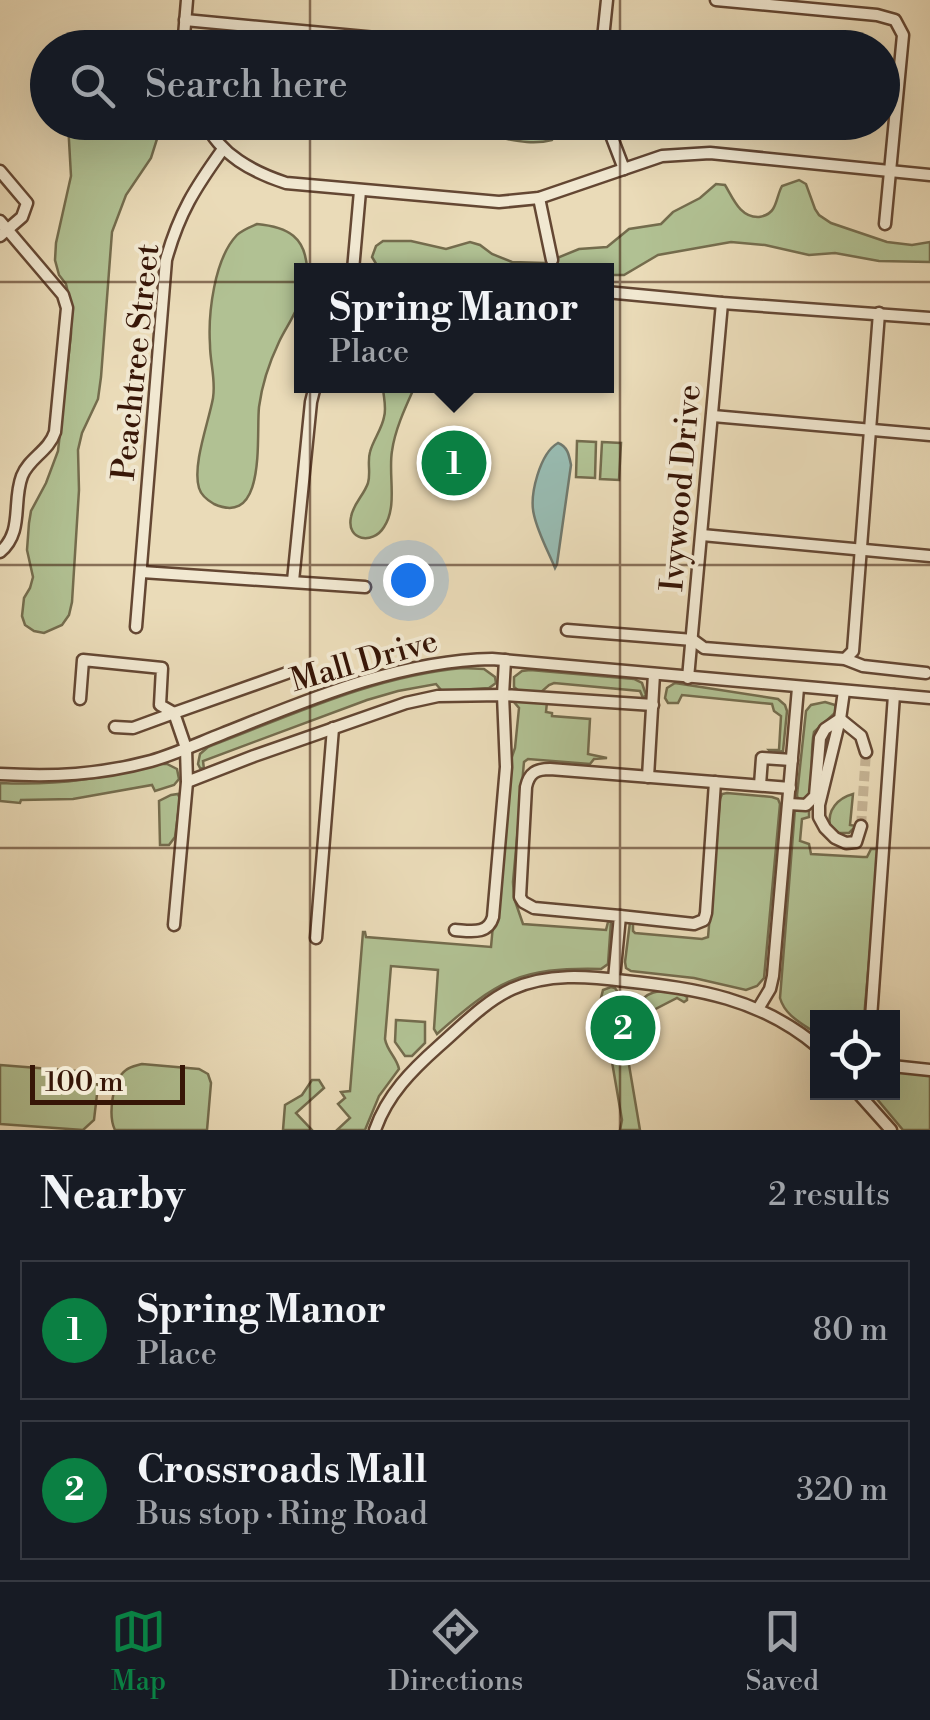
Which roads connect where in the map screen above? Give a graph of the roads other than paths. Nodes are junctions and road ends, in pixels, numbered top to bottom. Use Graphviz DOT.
graph roads {
  1 [pos="186,0"];
  2 [pos="606,0"];
  3 [pos="716,0"];
  4 [pos="185,20"];
  5 [pos="184,30"];
  6 [pos="291,30"];
  7 [pos="604,30"];
  8 [pos="900,66"];
  9 [pos="216,140"];
  10 [pos="613,140"];
  11 [pos="893,140"];
  12 [pos="223,149"];
  13 [pos="624,168"];
  14 [pos="0,171"];
  15 [pos="890,171"];
  16 [pos="930,175"];
  17 [pos="360,192"];
  18 [pos="539,198"];
  19 [pos="885,224"];
  20 [pos="3,229"];
  21 [pos="552,260"];
  22 [pos="354,263"];
  23 [pos="614,293"];
  24 [pos="722,303"];
  25 [pos="878,313"];
  26 [pos="930,318"];
  27 [pos="313,393"];
  28 [pos="713,416"];
  29 [pos="869,429"];
  30 [pos="930,435"];
  31 [pos="702,535"];
  32 [pos="860,548"];
  33 [pos="0,552"];
  34 [pos="930,556"];
  35 [pos="142,572"];
  36 [pos="293,581"];
  37 [pos="365,587"];
  38 [pos="136,627"];
  39 [pos="567,630"];
  40 [pos="693,640"];
  41 [pos="845,659"];
  42 [pos="504,660"];
  43 [pos="287,673"];
  44 [pos="926,673"];
  45 [pos="654,674"];
  46 [pos="688,678"];
  47 [pos="798,688"];
  48 [pos="844,691"];
  49 [pos="503,695"];
  50 [pos="894,695"];
  51 [pos="80,698"];
  52 [pos="930,698"];
  53 [pos="652,705"];
  54 [pos="174,713"];
  55 [pos="840,719"];
  56 [pos="115,727"];
  57 [pos="333,728"];
  58 [pos="186,748"];
  59 [pos="866,752"];
  60 [pos="792,760"];
  61 [pos="0,774"];
  62 [pos="648,776"];
  63 [pos="188,782"];
  64 [pos="716,782"];
  65 [pos="760,785"];
  66 [pos="790,788"];
  67 [pos="788,804"];
  68 [pos="860,826"];
  69 [pos="620,916"];
  70 [pos="174,925"];
  71 [pos="455,930"];
  72 [pos="316,938"];
  73 [pos="614,979"];
  74 [pos="758,1010"];
  75 [pos="873,1010"];
  76 [pos="810,1042"];
  77 [pos="900,1067"];
  78 [pos="930,1070"];
  79 [pos="865,1100"];
  80 [pos="374,1130"];
  81 [pos="890,1130"];
  1 -- 4 [label="street"];
  2 -- 7 [label="street"];
  3 -- 8 [label="street"];
  4 -- 5 [label="street"];
  4 -- 6 [label="street"];
  9 -- 12 [label="street"];
  10 -- 13 [label="street"];
  11 -- 15 [label="street"];
  12 -- 17 [label="street"];
  12 -- 35 [label="street, Peachtree Street"];
  13 -- 15 [label="street"];
  13 -- 18 [label="street"];
  14 -- 20 [label="street"];
  15 -- 16 [label="street"];
  15 -- 19 [label="street"];
  17 -- 18 [label="street"];
  17 -- 22 [label="street"];
  18 -- 21 [label="street"];
  20 -- 33 [label="street"];
  23 -- 24 [label="street"];
  24 -- 25 [label="street"];
  24 -- 28 [label="street, Ivywood Drive"];
  25 -- 26 [label="street"];
  25 -- 29 [label="street"];
  27 -- 36 [label="street"];
  28 -- 29 [label="street"];
  28 -- 31 [label="street, Ivywood Drive"];
  29 -- 30 [label="street"];
  29 -- 32 [label="street"];
  31 -- 32 [label="street"];
  31 -- 40 [label="street, Ivywood Drive"];
  32 -- 34 [label="street"];
  32 -- 41 [label="street"];
  35 -- 36 [label="street"];
  35 -- 38 [label="street, Peachtree Street"];
  36 -- 37 [label="street"];
  39 -- 40 [label="street"];
  40 -- 41 [label="street"];
  40 -- 46 [label="street, Ivywood Drive"];
  41 -- 44 [label="street"];
  42 -- 45 [label="street, Mall Drive"];
  42 -- 49 [label="street"];
  42 -- 58 [label="street, Mall Drive"];
  43 -- 54 [label="street"];
  45 -- 46 [label="street, Mall Drive"];
  45 -- 53 [label="street"];
  46 -- 47 [label="street, Mall Drive"];
  47 -- 48 [label="street, Mall Drive"];
  47 -- 60 [label="street"];
  48 -- 50 [label="street, Mall Drive"];
  48 -- 55 [label="street"];
  49 -- 53 [label="street"];
  49 -- 57 [label="street"];
  49 -- 71 [label="street"];
  50 -- 52 [label="street, Mall Drive"];
  50 -- 75 [label="street"];
  51 -- 54 [label="street"];
  53 -- 62 [label="street"];
  54 -- 56 [label="street"];
  54 -- 58 [label="street"];
  55 -- 59 [label="street"];
  55 -- 67 [label="street"];
  55 -- 68 [label="street"];
  57 -- 63 [label="street"];
  57 -- 72 [label="street"];
  58 -- 61 [label="street, Mall Drive"];
  58 -- 63 [label="street"];
  60 -- 65 [label="street"];
  60 -- 66 [label="street"];
  62 -- 64 [label="street"];
  62 -- 69 [label="street"];
  63 -- 70 [label="street"];
  64 -- 65 [label="street"];
  64 -- 69 [label="street"];
  65 -- 66 [label="street"];
  66 -- 67 [label="street"];
  67 -- 74 [label="street"];
  69 -- 73 [label="street"];
  73 -- 74 [label="street"];
  73 -- 80 [label="street"];
  74 -- 76 [label="street"];
  77 -- 78 [label="street"];
  79 -- 81 [label="street"];
}
